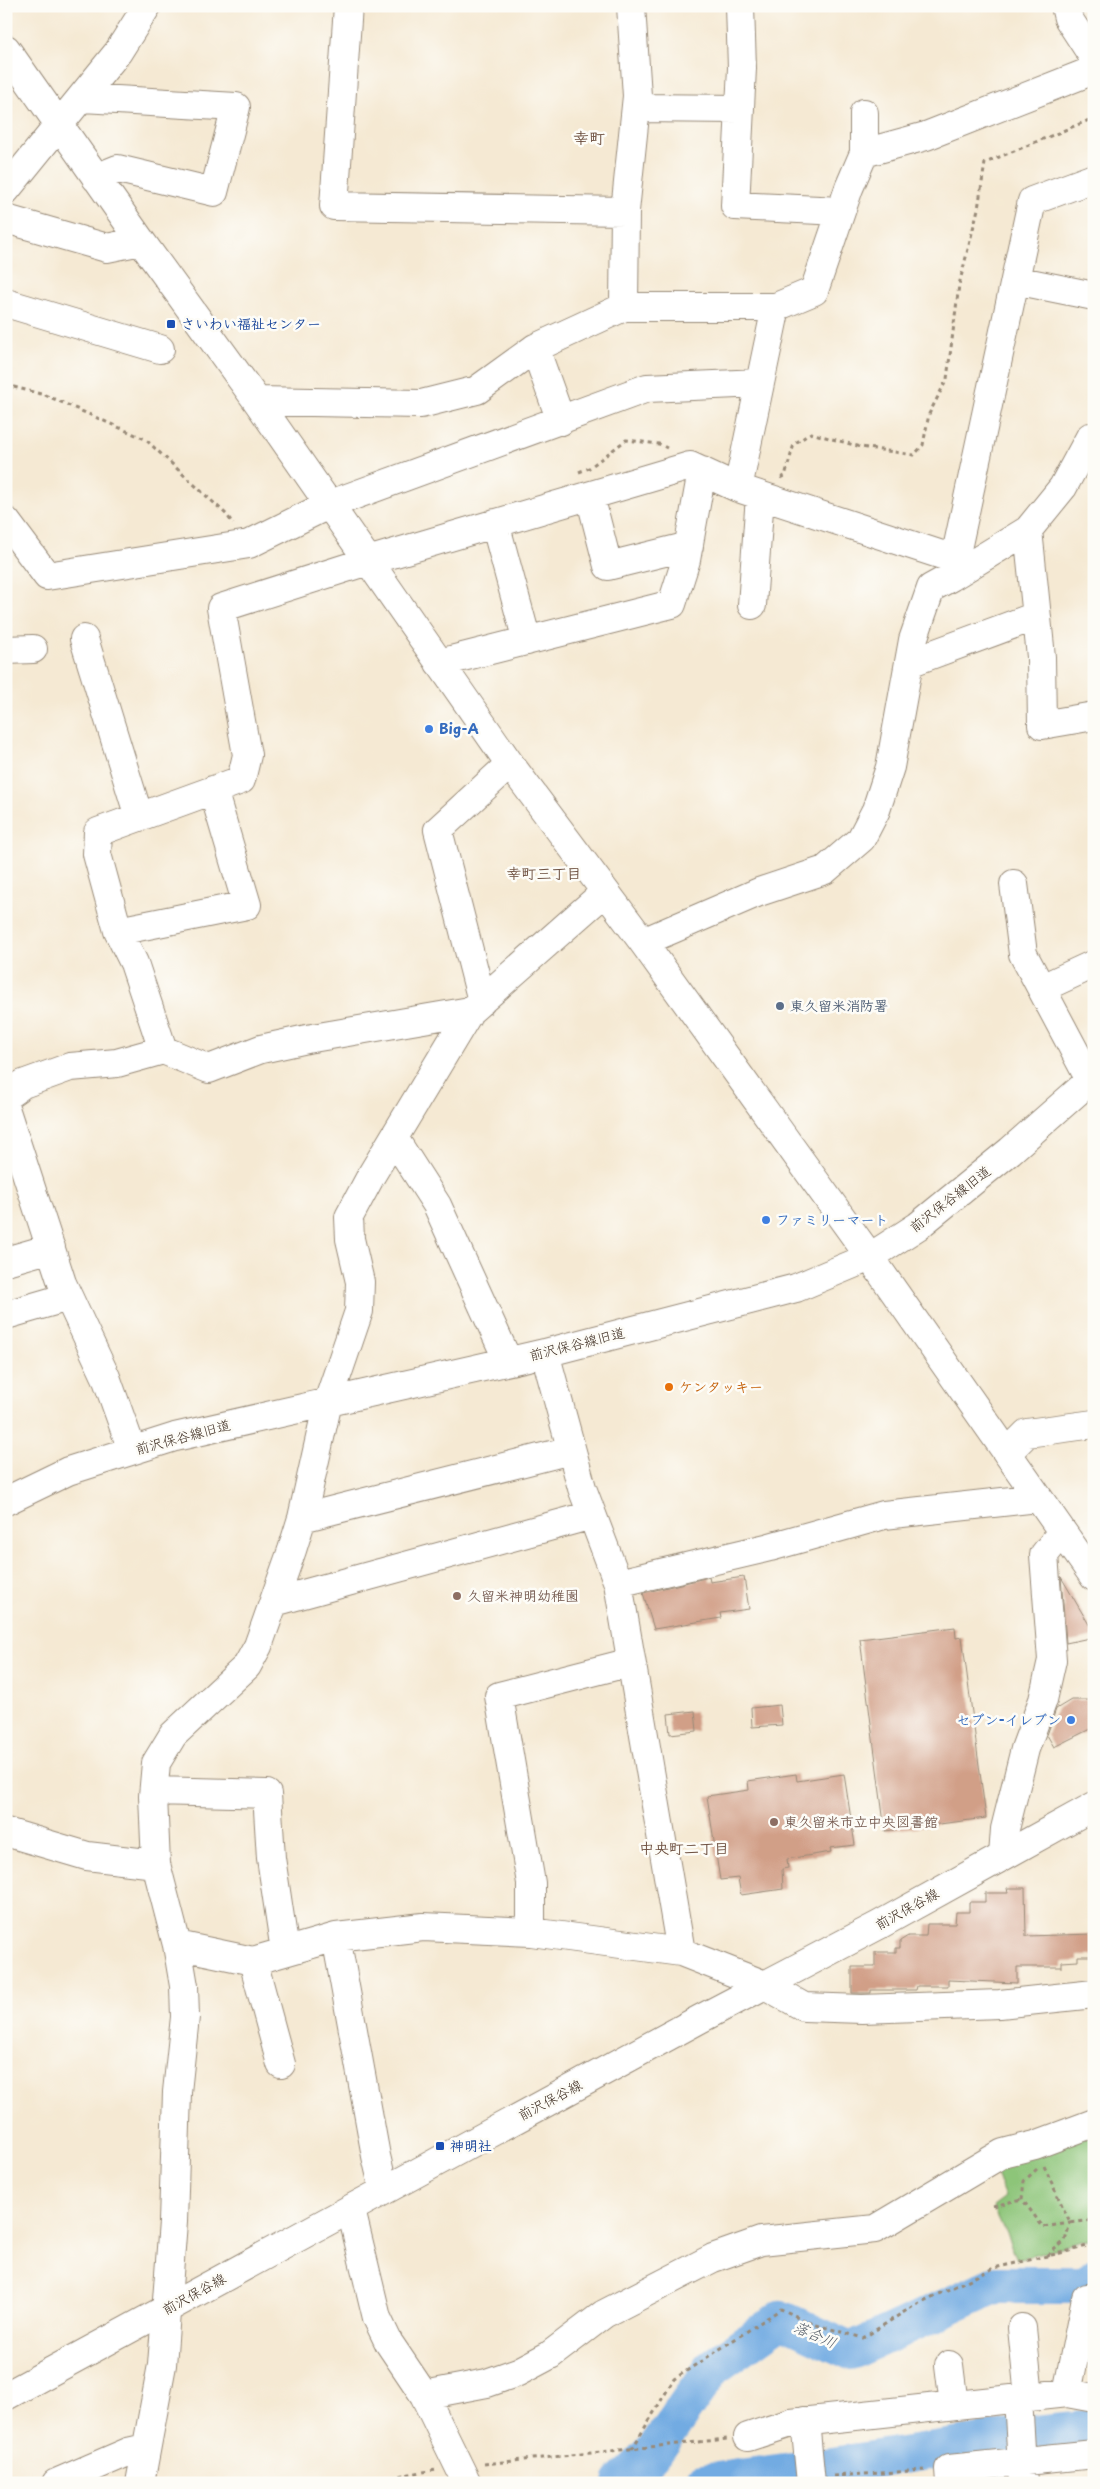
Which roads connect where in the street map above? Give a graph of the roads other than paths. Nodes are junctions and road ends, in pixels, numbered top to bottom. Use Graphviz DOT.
graph roads {
  1 [pos="146,6"];
  2 [pos="348,6"];
  3 [pos="631,6"];
  4 [pos="740,6"];
  5 [pos="1065,6"];
  6 [pos="6,49"];
  7 [pos="1094,58"];
  8 [pos="1094,70"];
  9 [pos="83,98"];
  10 [pos="636,108"];
  11 [pos="740,109"];
  12 [pos="864,113"];
  13 [pos="59,125"];
  14 [pos="864,153"];
  15 [pos="96,178"];
  16 [pos="1094,178"];
  17 [pos="6,190"];
  18 [pos="624,211"];
  19 [pos="841,211"];
  20 [pos="6,219"];
  21 [pos="141,241"];
  22 [pos="1015,280"];
  23 [pos="1094,296"];
  24 [pos="6,302"];
  25 [pos="624,307"];
  26 [pos="776,307"];
  27 [pos="535,348"];
  28 [pos="160,349"];
  29 [pos="760,383"];
  30 [pos="257,401"];
  31 [pos="561,421"];
  32 [pos="1093,434"];
  33 [pos="702,471"];
  34 [pos="758,488"];
  35 [pos="590,496"];
  36 [pos="328,505"];
  37 [pos="6,521"];
  38 [pos="495,523"];
  39 [pos="1028,530"];
  40 [pos="689,546"];
  41 [pos="368,561"];
  42 [pos="953,568"];
  43 [pos="752,605"];
  44 [pos="1036,616"];
  45 [pos="84,639"];
  46 [pos="527,641"];
  47 [pos="33,649"];
  48 [pos="6,650"];
  49 [pos="439,663"];
  50 [pos="909,663"];
  51 [pos="1094,716"];
  52 [pos="510,764"];
  53 [pos="213,790"];
  54 [pos="138,816"];
  55 [pos="1014,884"];
  56 [pos="605,892"];
  57 [pos="118,931"];
  58 [pos="643,942"];
  59 [pos="1094,964"];
  60 [pos="1042,988"];
  61 [pos="476,1006"];
  62 [pos="163,1050"];
  63 [pos="1092,1079"];
  64 [pos="6,1096"];
  65 [pos="6,1111"];
  66 [pos="394,1138"];
  67 [pos="51,1248"];
  68 [pos="870,1257"];
  69 [pos="6,1261"];
  70 [pos="68,1296"];
  71 [pos="6,1315"];
  72 [pos="545,1353"];
  73 [pos="508,1361"];
  74 [pos="328,1402"];
  75 [pos="1094,1424"];
  76 [pos="132,1450"];
  77 [pos="571,1450"];
  78 [pos="1007,1453"];
  79 [pos="1038,1498"];
  80 [pos="6,1501"];
  81 [pos="592,1515"];
  82 [pos="302,1518"];
  83 [pos="1062,1532"];
  84 [pos="1094,1577"];
  85 [pos="618,1582"];
  86 [pos="274,1602"];
  87 [pos="631,1662"];
  88 [pos="154,1791"];
  89 [pos="1094,1806"];
  90 [pos="6,1832"];
  91 [pos="1003,1856"];
  92 [pos="156,1864"];
  93 [pos="530,1932"];
  94 [pos="336,1937"];
  95 [pos="177,1945"];
  96 [pos="285,1951"];
  97 [pos="681,1952"];
  98 [pos="252,1961"];
  99 [pos="765,1985"];
  100 [pos="1094,1994"];
  101 [pos="281,2064"];
  102 [pos="1094,2123"];
  103 [pos="384,2190"];
  104 [pos="351,2210"];
  105 [pos="1094,2300"];
  106 [pos="166,2309"];
  107 [pos="1022,2328"];
  108 [pos="949,2365"];
  109 [pos="1067,2393"];
  110 [pos="424,2395"];
  111 [pos="6,2396"];
  112 [pos="1024,2397"];
  113 [pos="1094,2398"];
  114 [pos="954,2404"];
  115 [pos="805,2422"];
  116 [pos="748,2437"];
  117 [pos="146,2448"];
  118 [pos="1094,2454"];
  119 [pos="1022,2473"];
  120 [pos="464,2475"];
  121 [pos="950,2476"];
  122 [pos="811,2480"];
  123 [pos="56,2483"];
  124 [pos="140,2483"];
  1 -- 9 [label="street"];
  2 -- 18 [label="street"];
  3 -- 10 [label="street"];
  4 -- 11 [label="street"];
  5 -- 7 [label="street"];
  6 -- 13 [label="street"];
  8 -- 14 [label="street"];
  9 -- 13 [label="street"];
  9 -- 15 [label="street"];
  10 -- 11 [label="street"];
  10 -- 18 [label="street"];
  11 -- 19 [label="street"];
  12 -- 14 [label="street"];
  13 -- 15 [label="street"];
  13 -- 17 [label="street"];
  14 -- 19 [label="street"];
  15 -- 21 [label="street"];
  16 -- 22 [label="street"];
  18 -- 25 [label="street"];
  19 -- 26 [label="street"];
  20 -- 21 [label="street"];
  21 -- 30 [label="street"];
  22 -- 23 [label="street"];
  22 -- 42 [label="street"];
  24 -- 28 [label="street"];
  25 -- 26 [label="street"];
  25 -- 27 [label="street"];
  26 -- 29 [label="street"];
  27 -- 30 [label="street"];
  27 -- 31 [label="street"];
  29 -- 31 [label="street"];
  29 -- 34 [label="street"];
  30 -- 36 [label="street"];
  31 -- 36 [label="street"];
  32 -- 39 [label="street"];
  33 -- 34 [label="street"];
  33 -- 35 [label="street"];
  33 -- 40 [label="street"];
  34 -- 42 [label="street"];
  34 -- 43 [label="street"];
  35 -- 38 [label="street"];
  35 -- 40 [label="street"];
  36 -- 37 [label="street"];
  36 -- 41 [label="street"];
  38 -- 41 [label="street"];
  38 -- 46 [label="street"];
  39 -- 42 [label="street"];
  39 -- 44 [label="street"];
  40 -- 46 [label="street"];
  41 -- 49 [label="street"];
  41 -- 53 [label="street"];
  42 -- 50 [label="street"];
  44 -- 50 [label="street"];
  44 -- 51 [label="street"];
  45 -- 54 [label="street"];
  46 -- 49 [label="street"];
  47 -- 48 [label="street"];
  49 -- 52 [label="street"];
  50 -- 58 [label="street"];
  52 -- 56 [label="street"];
  52 -- 61 [label="street"];
  53 -- 54 [label="street"];
  53 -- 57 [label="street"];
  54 -- 57 [label="street"];
  55 -- 60 [label="street"];
  56 -- 58 [label="street"];
  56 -- 61 [label="street"];
  57 -- 62 [label="street"];
  58 -- 68 [label="street"];
  59 -- 60 [label="street"];
  60 -- 63 [label="street"];
  61 -- 62 [label="street"];
  61 -- 66 [label="street"];
  62 -- 64 [label="street"];
  63 -- 68 [label="street, 前沢保谷線旧道"];
  65 -- 67 [label="street"];
  66 -- 73 [label="street"];
  66 -- 74 [label="street"];
  67 -- 69 [label="street"];
  67 -- 70 [label="street"];
  68 -- 72 [label="street, 前沢保谷線旧道"];
  68 -- 78 [label="street"];
  70 -- 71 [label="street"];
  70 -- 76 [label="street"];
  72 -- 73 [label="street, 前沢保谷線旧道"];
  72 -- 77 [label="street"];
  73 -- 74 [label="street, 前沢保谷線旧道"];
  74 -- 76 [label="street, 前沢保谷線旧道"];
  74 -- 82 [label="street"];
  75 -- 78 [label="street"];
  76 -- 80 [label="street, 前沢保谷線旧道"];
  77 -- 81 [label="street"];
  77 -- 82 [label="street"];
  78 -- 79 [label="street"];
  79 -- 83 [label="street"];
  79 -- 85 [label="street"];
  81 -- 85 [label="street"];
  81 -- 86 [label="street"];
  82 -- 86 [label="street"];
  83 -- 84 [label="street"];
  83 -- 91 [label="street"];
  85 -- 87 [label="street"];
  86 -- 88 [label="street"];
  87 -- 93 [label="street"];
  87 -- 97 [label="street"];
  88 -- 92 [label="street"];
  88 -- 96 [label="street"];
  89 -- 91 [label="street, 前沢保谷線"];
  90 -- 92 [label="street"];
  91 -- 99 [label="street, 前沢保谷線"];
  92 -- 95 [label="street"];
  93 -- 94 [label="street"];
  93 -- 97 [label="street"];
  94 -- 96 [label="street"];
  94 -- 103 [label="street"];
  95 -- 98 [label="street"];
  95 -- 106 [label="street"];
  96 -- 98 [label="street"];
  97 -- 99 [label="street"];
  98 -- 101 [label="street"];
  99 -- 100 [label="street"];
  99 -- 103 [label="street, 前沢保谷線"];
  102 -- 110 [label="street"];
  103 -- 104 [label="street, 前沢保谷線"];
  104 -- 106 [label="street, 前沢保谷線"];
  104 -- 110 [label="street"];
  105 -- 109 [label="street"];
  106 -- 111 [label="street, 前沢保谷線"];
  106 -- 117 [label="street"];
  107 -- 112 [label="street"];
  108 -- 114 [label="street"];
  109 -- 112 [label="street"];
  109 -- 113 [label="street"];
  110 -- 120 [label="street"];
  112 -- 114 [label="street"];
  112 -- 119 [label="street"];
  114 -- 115 [label="street"];
  115 -- 116 [label="street"];
  115 -- 122 [label="street"];
  117 -- 123 [label="street"];
  117 -- 124 [label="street"];
  118 -- 119 [label="street"];
  119 -- 121 [label="street"];
}
